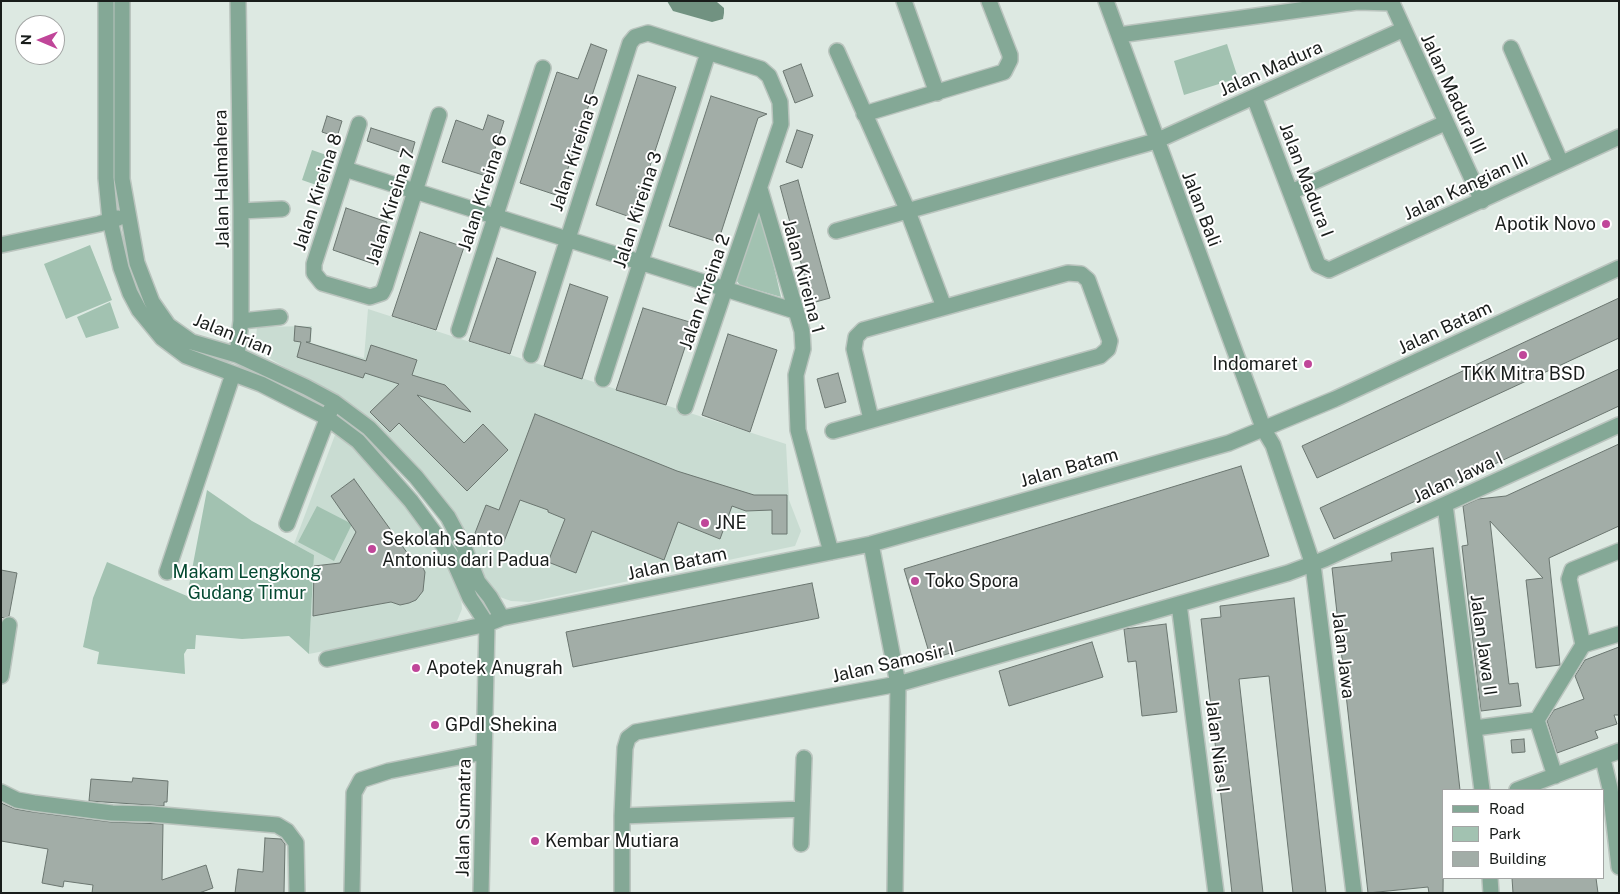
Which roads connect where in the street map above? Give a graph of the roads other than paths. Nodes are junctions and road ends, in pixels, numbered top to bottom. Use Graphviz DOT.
graph roads {
  1 [pos="106,1"];
  2 [pos="122,1"];
  3 [pos="238,1"];
  4 [pos="904,1"];
  5 [pos="989,1"];
  6 [pos="1106,1"];
  7 [pos="1393,2"];
  8 [pos="1402,30"];
  9 [pos="1119,35"];
  10 [pos="1511,48"];
  11 [pos="838,51"];
  12 [pos="708,52"];
  13 [pos="543,68"];
  14 [pos="937,93"];
  15 [pos="1254,97"];
  16 [pos="864,114"];
  17 [pos="439,115"];
  18 [pos="1444,122"];
  19 [pos="359,124"];
  20 [pos="1619,137"];
  21 [pos="1156,141"];
  22 [pos="1561,163"];
  23 [pos="345,169"];
  24 [pos="760,188"];
  25 [pos="417,191"];
  26 [pos="1291,192"];
  27 [pos="1482,201"];
  28 [pos="282,209"];
  29 [pos="907,209"];
  30 [pos="241,211"];
  31 [pos="127,215"];
  32 [pos="494,216"];
  33 [pos="110,220"];
  34 [pos="836,231"];
  35 [pos="567,240"];
  36 [pos="1,245"];
  37 [pos="641,262"];
  38 [pos="1619,268"];
  39 [pos="1329,270"];
  40 [pos="726,290"];
  41 [pos="365,297"];
  42 [pos="944,307"];
  43 [pos="795,311"];
  44 [pos="280,317"];
  45 [pos="241,322"];
  46 [pos="459,330"];
  47 [pos="174,339"];
  48 [pos="237,355"];
  49 [pos="531,355"];
  50 [pos="233,374"];
  51 [pos="604,380"];
  52 [pos="334,402"];
  53 [pos="685,407"];
  54 [pos="326,417"];
  55 [pos="871,420"];
  56 [pos="1619,426"];
  57 [pos="369,428"];
  58 [pos="833,430"];
  59 [pos="1264,430"];
  60 [pos="358,441"];
  61 [pos="1445,505"];
  62 [pos="287,524"];
  63 [pos="871,544"];
  64 [pos="1619,550"];
  65 [pos="832,552"];
  66 [pos="1313,565"];
  67 [pos="167,572"];
  68 [pos="1179,604"];
  69 [pos="502,618"];
  70 [pos="487,624"];
  71 [pos="9,625"];
  72 [pos="1619,634"];
  73 [pos="1583,645"];
  74 [pos="327,659"];
  75 [pos="1,676"];
  76 [pos="898,684"];
  77 [pos="1537,720"];
  78 [pos="1475,728"];
  79 [pos="1619,751"];
  80 [pos="484,752"];
  81 [pos="804,758"];
  82 [pos="1603,759"];
  83 [pos="1555,776"];
  84 [pos="1482,789"];
  85 [pos="1519,789"];
  86 [pos="1,792"];
  87 [pos="802,809"];
  88 [pos="622,816"];
  89 [pos="801,844"];
  90 [pos="1619,867"];
  91 [pos="1490,879"];
  92 [pos="297,893"];
  93 [pos="352,893"];
  94 [pos="481,893"];
  95 [pos="622,893"];
  96 [pos="896,893"];
  97 [pos="1216,893"];
  98 [pos="1354,893"];
  99 [pos="1492,893"];
  1 -- 33 [label="street, Jalan Irian"];
  2 -- 31 [label="street, Jalan Irian"];
  3 -- 30 [label="street, Jalan Halmahera"];
  4 -- 14 [label="street"];
  5 -- 14 [label="street"];
  6 -- 9 [label="street, Jalan Bali"];
  7 -- 8 [label="street, Jalan Madura III"];
  7 -- 9 [label="street"];
  8 -- 15 [label="street, Jalan Madura"];
  8 -- 18 [label="street, Jalan Madura III"];
  9 -- 21 [label="street, Jalan Bali"];
  10 -- 22 [label="street"];
  11 -- 16 [label="street"];
  12 -- 24 [label="street"];
  12 -- 35 [label="street, Jalan Kireina 5"];
  12 -- 37 [label="street, Jalan Kireina 3"];
  13 -- 32 [label="street, Jalan Kireina 6"];
  14 -- 16 [label="street"];
  15 -- 21 [label="street, Jalan Madura"];
  15 -- 26 [label="street, Jalan Madura I"];
  16 -- 29 [label="street"];
  17 -- 25 [label="street, Jalan Kireina 7"];
  18 -- 26 [label="street"];
  18 -- 27 [label="street, Jalan Madura III"];
  19 -- 23 [label="street, Jalan Kireina 8"];
  20 -- 22 [label="street, Jalan Kangian III"];
  21 -- 29 [label="street, Jalan Madura"];
  21 -- 59 [label="street, Jalan Bali"];
  22 -- 27 [label="street, Jalan Kangian III"];
  23 -- 25 [label="street"];
  23 -- 41 [label="street, Jalan Kireina 8"];
  24 -- 40 [label="street, Jalan Kireina 2"];
  24 -- 43 [label="street, Jalan Kireina 1"];
  25 -- 32 [label="street"];
  25 -- 41 [label="street, Jalan Kireina 7"];
  26 -- 39 [label="street, Jalan Madura I"];
  27 -- 39 [label="street, Jalan Kangian III"];
  28 -- 30 [label="street"];
  29 -- 34 [label="street, Jalan Madura"];
  29 -- 42 [label="street"];
  30 -- 45 [label="street, Jalan Halmahera"];
  31 -- 33 [label="street"];
  31 -- 47 [label="street, Jalan Irian"];
  32 -- 35 [label="street"];
  32 -- 46 [label="street, Jalan Kireina 6"];
  33 -- 36 [label="street"];
  33 -- 47 [label="street, Jalan Irian"];
  35 -- 37 [label="street"];
  35 -- 49 [label="street, Jalan Kireina 5"];
  37 -- 40 [label="street"];
  37 -- 51 [label="street, Jalan Kireina 3"];
  38 -- 59 [label="street, Jalan Batam"];
  40 -- 43 [label="street"];
  40 -- 53 [label="street, Jalan Kireina 2"];
  42 -- 55 [label="street"];
  42 -- 55 [label="street"];
  43 -- 65 [label="street, Jalan Kireina 1"];
  44 -- 45 [label="street"];
  45 -- 48 [label="street, Jalan Halmahera"];
  47 -- 48 [label="street, Jalan Irian"];
  47 -- 50 [label="street, Jalan Irian"];
  48 -- 52 [label="street, Jalan Irian"];
  50 -- 54 [label="street, Jalan Irian"];
  50 -- 67 [label="street, Jalan Irian"];
  52 -- 54 [label="street"];
  52 -- 57 [label="street, Jalan Irian"];
  54 -- 60 [label="street, Jalan Irian"];
  54 -- 62 [label="street"];
  55 -- 58 [label="street"];
  56 -- 61 [label="street, Jalan Jawa I"];
  57 -- 60 [label="street"];
  57 -- 69 [label="street, Jalan Irian"];
  59 -- 63 [label="street, Jalan Batam"];
  59 -- 66 [label="street, Jalan Jawa"];
  60 -- 70 [label="street, Jalan Irian"];
  61 -- 66 [label="street, Jalan Jawa I"];
  61 -- 78 [label="street, Jalan Jawa II"];
  63 -- 65 [label="street, Jalan Batam"];
  63 -- 76 [label="street"];
  64 -- 73 [label="street"];
  65 -- 69 [label="street, Jalan Batam"];
  66 -- 68 [label="street, Jalan Samosir I"];
  66 -- 98 [label="street, Jalan Jawa"];
  68 -- 76 [label="street, Jalan Samosir I"];
  68 -- 97 [label="street, Jalan Nias I"];
  69 -- 70 [label="street, Jalan Batam"];
  70 -- 74 [label="street, Jalan Batam"];
  70 -- 80 [label="street, Jalan Sumatra"];
  71 -- 75 [label="street"];
  72 -- 73 [label="street"];
  73 -- 77 [label="street"];
  76 -- 88 [label="street, Jalan Samosir I"];
  76 -- 96 [label="street"];
  77 -- 78 [label="street"];
  77 -- 83 [label="street"];
  78 -- 84 [label="street, Jalan Jawa II"];
  79 -- 82 [label="street"];
  80 -- 93 [label="street"];
  80 -- 94 [label="street, Jalan Sumatra"];
  81 -- 87 [label="street"];
  82 -- 83 [label="street"];
  82 -- 90 [label="street"];
  83 -- 85 [label="street"];
  86 -- 92 [label="street"];
  87 -- 88 [label="street"];
  87 -- 89 [label="street"];
  88 -- 95 [label="street, Jalan Samosir I"];
  91 -- 99 [label="street"];
}
